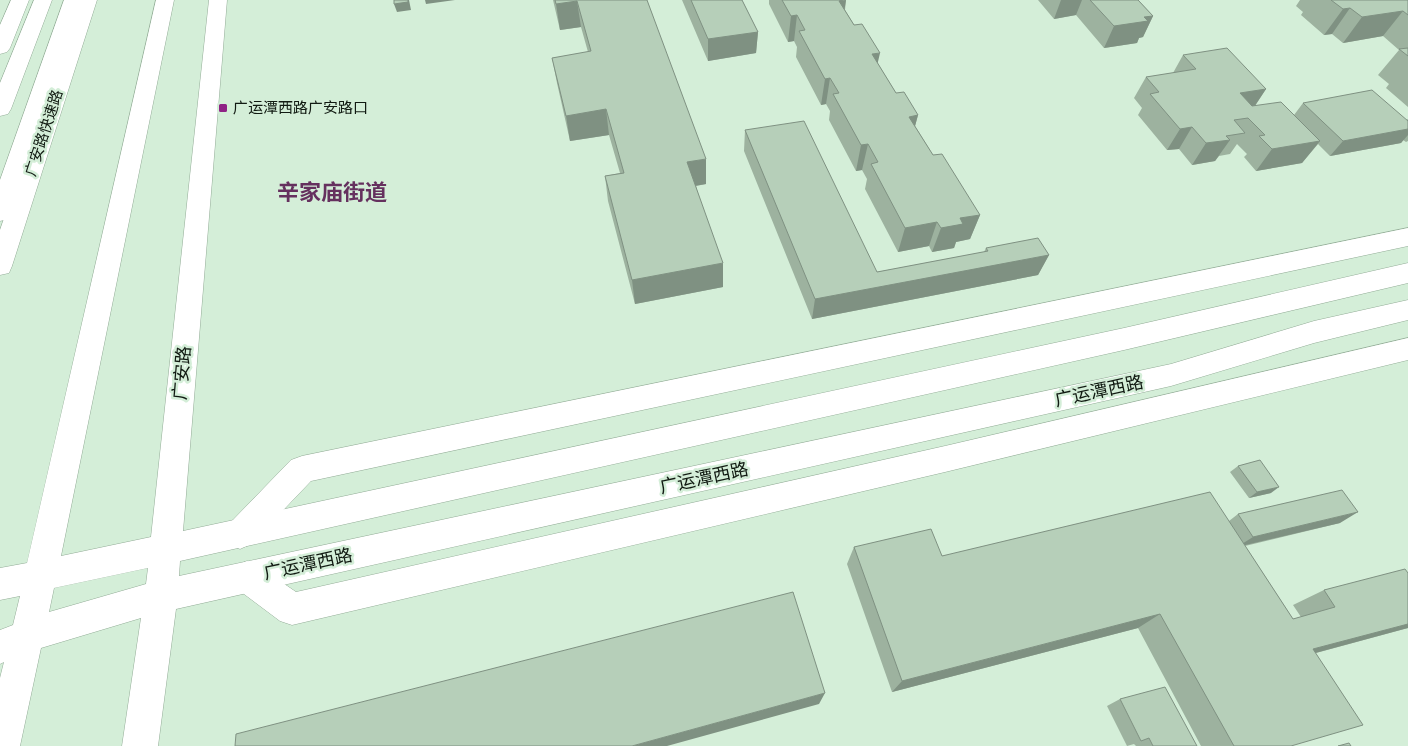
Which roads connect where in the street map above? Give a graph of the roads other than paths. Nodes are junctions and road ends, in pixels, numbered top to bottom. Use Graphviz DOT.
graph roads {
  1 [pos="20,0"];
  2 [pos="43,0"];
  3 [pos="73,0"];
  4 [pos="88,0"];
  5 [pos="165,0"];
  6 [pos="218,0"];
  7 [pos="0,48"];
  8 [pos="0,109"];
  9 [pos="0,213"];
  10 [pos="1408,237"];
  11 [pos="0,266"];
  12 [pos="1408,273"];
  13 [pos="1408,310"];
  14 [pos="1408,350"];
  15 [pos="240,534"];
  16 [pos="165,550"];
  17 [pos="42,574"];
  18 [pos="247,578"];
  19 [pos="0,584"];
  20 [pos="161,596"];
  21 [pos="13,642"];
  22 [pos="2,746"];
  23 [pos="140,746"];
  1 -- 7 [label="main road"];
  2 -- 8 [label="main road"];
  3 -- 9 [label="main road"];
  4 -- 11 [label="main road, 广安路快速路"];
  5 -- 17 [label="main road"];
  6 -- 16 [label="main road, 广安路"];
  10 -- 15 [label="main road"];
  12 -- 15 [label="main road"];
  13 -- 18 [label="main road, 广运潭西路"];
  14 -- 18 [label="main road"];
  15 -- 16 [label="main road"];
  16 -- 17 [label="main road"];
  16 -- 20 [label="main road, 广安路"];
  17 -- 19 [label="main road"];
  17 -- 21 [label="main road"];
  18 -- 20 [label="main road, 广运潭西路"];
  20 -- 21 [label="main road, 广运潭西路"];
  20 -- 23 [label="main road, 广安路"];
  21 -- 22 [label="main road"];
}
